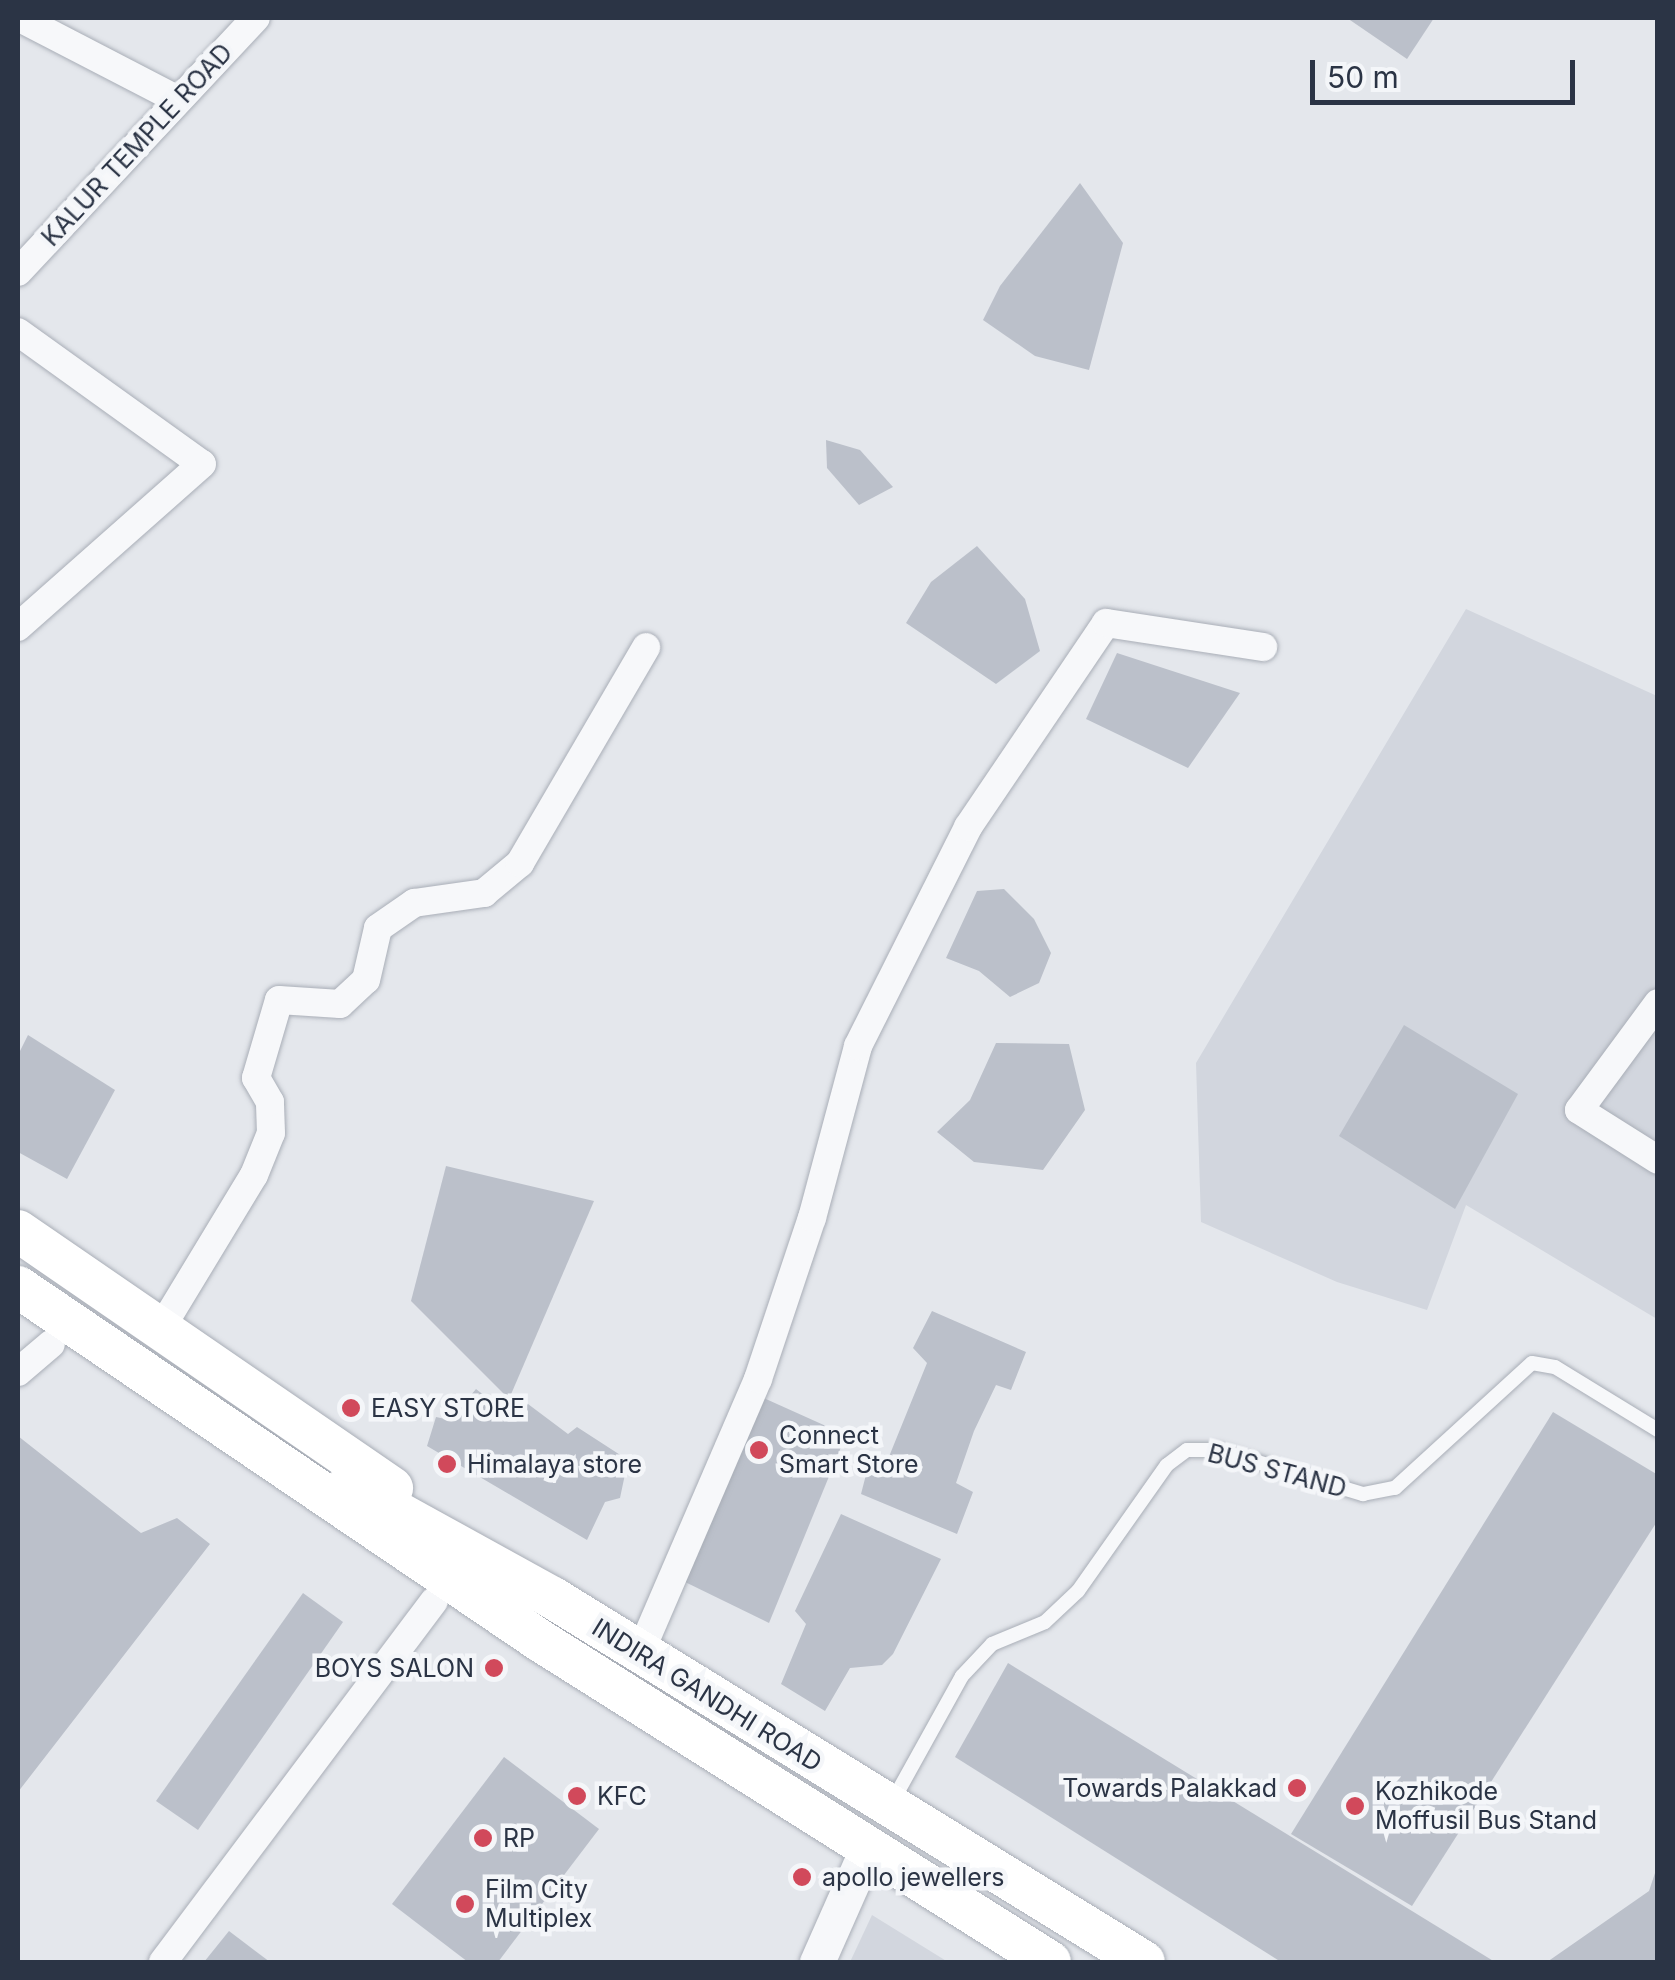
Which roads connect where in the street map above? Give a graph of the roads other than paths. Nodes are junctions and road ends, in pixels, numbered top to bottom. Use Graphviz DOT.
graph roads {
  1 [pos="20,18"];
  2 [pos="256,18"];
  3 [pos="178,100"];
  4 [pos="18,272"];
  5 [pos="18,332"];
  6 [pos="18,627"];
  7 [pos="646,646"];
  8 [pos="1263,647"];
  9 [pos="1658,1002"];
  10 [pos="1658,1160"];
  11 [pos="18,1231"];
  12 [pos="18,1287"];
  13 [pos="160,1330"];
  14 [pos="34,1333"];
  15 [pos="18,1372"];
  16 [pos="1658,1430"];
  17 [pos="259,1450"];
  18 [pos="553,1598"];
  19 [pos="434,1601"];
  20 [pos="539,1640"];
  21 [pos="640,1653"];
  22 [pos="888,1809"];
  23 [pos="867,1849"];
  24 [pos="163,1962"];
  25 [pos="817,1962"];
  26 [pos="1050,1962"];
  27 [pos="1144,1962"];
  1 -- 3 [label="street"];
  2 -- 3 [label="street, KALUR TEMPLE ROAD"];
  3 -- 4 [label="street, KALUR TEMPLE ROAD"];
  5 -- 6 [label="street"];
  7 -- 13 [label="street"];
  8 -- 21 [label="street"];
  9 -- 10 [label="street"];
  11 -- 13 [label="main road"];
  12 -- 17 [label="main road, INDIRA GANDHI ROAD"];
  13 -- 18 [label="main road"];
  14 -- 15 [label="street"];
  14 -- 19 [label="main road"];
  16 -- 22 [label="lane, BUS STAND"];
  17 -- 18 [label="main road, INDIRA GANDHI ROAD"];
  17 -- 20 [label="main road, INDIRA GANDHI ROAD"];
  18 -- 21 [label="main road, INDIRA GANDHI ROAD"];
  19 -- 20 [label="main road"];
  19 -- 24 [label="street"];
  20 -- 23 [label="main road, INDIRA GANDHI ROAD"];
  21 -- 22 [label="main road, INDIRA GANDHI ROAD"];
  22 -- 27 [label="main road, INDIRA GANDHI ROAD"];
  23 -- 25 [label="street"];
  23 -- 26 [label="main road, INDIRA GANDHI ROAD"];
}
